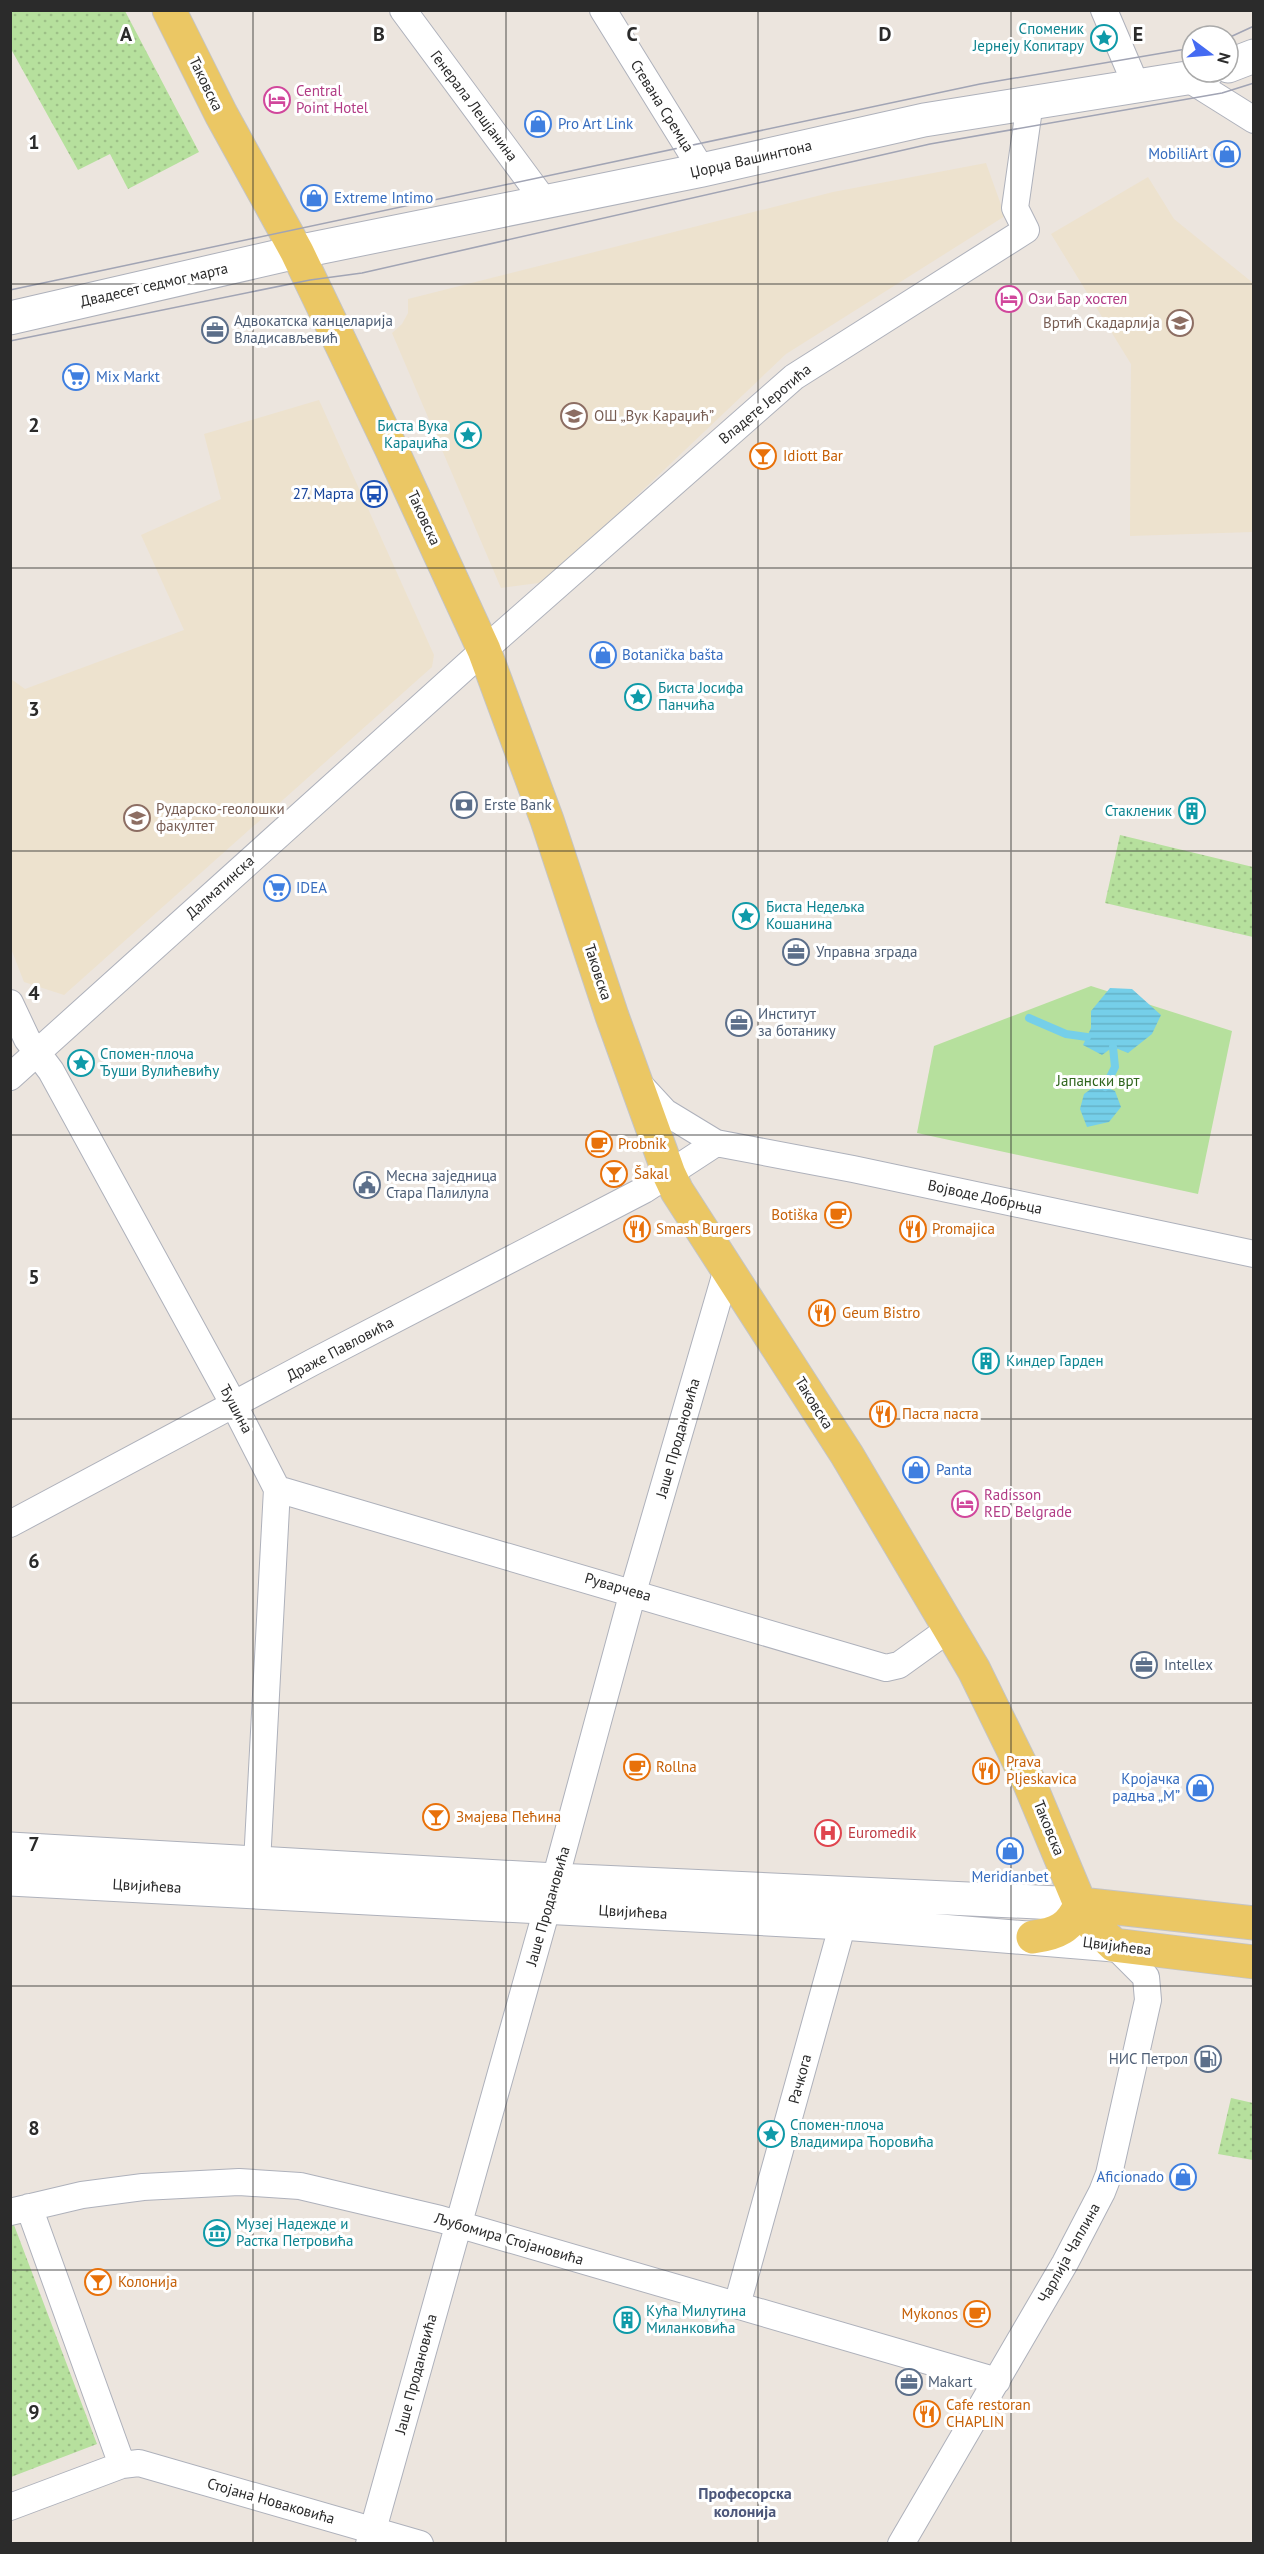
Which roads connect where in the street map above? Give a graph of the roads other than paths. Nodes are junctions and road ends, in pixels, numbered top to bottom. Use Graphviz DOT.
graph roads {
  1 [pos="169,10"];
  2 [pos="404,10"];
  3 [pos="603,10"];
  4 [pos="1104,10"];
  5 [pos="1180,78"];
  6 [pos="1208,84"];
  7 [pos="1136,85"];
  8 [pos="1030,102"];
  9 [pos="1254,120"];
  10 [pos="702,170"];
  11 [pos="545,202"];
  12 [pos="297,252"];
  13 [pos="10,318"];
  14 [pos="484,650"];
  15 [pos="10,1004"];
  16 [pos="38,1052"];
  17 [pos="10,1077"];
  18 [pos="635,1079"];
  19 [pos="716,1143"];
  20 [pos="669,1174"];
  21 [pos="1254,1254"];
  22 [pos="727,1269"];
  23 [pos="234,1405"];
  24 [pos="277,1489"];
  25 [pos="10,1524"];
  26 [pos="633,1592"];
  27 [pos="949,1629"];
  28 [pos="10,1849"];
  29 [pos="257,1863"];
  30 [pos="10,1879"];
  31 [pos="551,1894"];
  32 [pos="1080,1904"];
  33 [pos="843,1923"];
  34 [pos="1254,1923"];
  35 [pos="1033,1937"];
  36 [pos="1114,1945"];
  37 [pos="1254,1962"];
  38 [pos="20,2210"];
  39 [pos="457,2224"];
  40 [pos="737,2305"];
  41 [pos="997,2381"];
  42 [pos="122,2465"];
  43 [pos="10,2507"];
  44 [pos="371,2537"];
  45 [pos="420,2544"];
  46 [pos="902,2544"];
  1 -- 12 [label="main road, Таковска"];
  2 -- 11 [label="street, Генерала Лешјанина"];
  3 -- 10 [label="street, Стевана Сремца"];
  4 -- 7 [label="street"];
  5 -- 7 [label="main road, Џорџа Вашингтона"];
  6 -- 9 [label="street"];
  7 -- 8 [label="main road, Џорџа Вашингтона"];
  8 -- 10 [label="main road, Џорџа Вашингтона"];
  8 -- 14 [label="street, Владете Јеротића"];
  10 -- 11 [label="main road, Џорџа Вашингтона"];
  11 -- 12 [label="main road, Џорџа Вашингтона"];
  12 -- 13 [label="main road, Двадесет седмог марта"];
  12 -- 14 [label="main road, Таковска"];
  14 -- 16 [label="street, Далматинска"];
  14 -- 18 [label="main road, Таковска"];
  15 -- 16 [label="street, Ђушина"];
  16 -- 17 [label="street, Далматинска"];
  16 -- 23 [label="street, Ђушина"];
  18 -- 19 [label="street, Војводе Добрњца"];
  18 -- 20 [label="main road, Таковска"];
  19 -- 20 [label="street"];
  19 -- 21 [label="street, Војводе Добрњца"];
  20 -- 22 [label="main road, Таковска"];
  20 -- 23 [label="street, Драже Павловића"];
  22 -- 26 [label="street, Јаше Продановића"];
  22 -- 27 [label="main road, Таковска"];
  23 -- 24 [label="street, Ђушина"];
  23 -- 25 [label="street, Драже Павловића"];
  24 -- 26 [label="street, Руварчева"];
  24 -- 29 [label="street"];
  26 -- 27 [label="street, Руварчева"];
  26 -- 31 [label="street, Јаше Продановића"];
  27 -- 32 [label="main road, Таковска"];
  28 -- 29 [label="main road, Цвијићева"];
  29 -- 31 [label="main road, Цвијићева"];
  30 -- 31 [label="main road, Цвијићева"];
  31 -- 32 [label="main road, Цвијићева"];
  31 -- 33 [label="main road, Цвијићева"];
  31 -- 39 [label="street, Јаше Продановића"];
  32 -- 34 [label="main road, Цвијићева"];
  32 -- 35 [label="main road"];
  32 -- 36 [label="main road, Таковска"];
  33 -- 35 [label="main road, Цвијићева"];
  33 -- 40 [label="street, Рачкога"];
  35 -- 36 [label="main road, Цвијићева"];
  36 -- 37 [label="main road, Цвијићева"];
  36 -- 41 [label="street, Чарлија Чаплина"];
  38 -- 39 [label="street, Љубомира Стојановића"];
  38 -- 42 [label="street"];
  39 -- 40 [label="street, Љубомира Стојановића"];
  39 -- 44 [label="street, Јаше Продановића"];
  40 -- 41 [label="street, Љубомира Стојановића"];
  41 -- 46 [label="street, Чарлија Чаплина"];
  42 -- 43 [label="street, Стојана Новаковића"];
  42 -- 44 [label="street, Стојана Новаковића"];
  44 -- 45 [label="street, Стојана Новаковића"];
}
